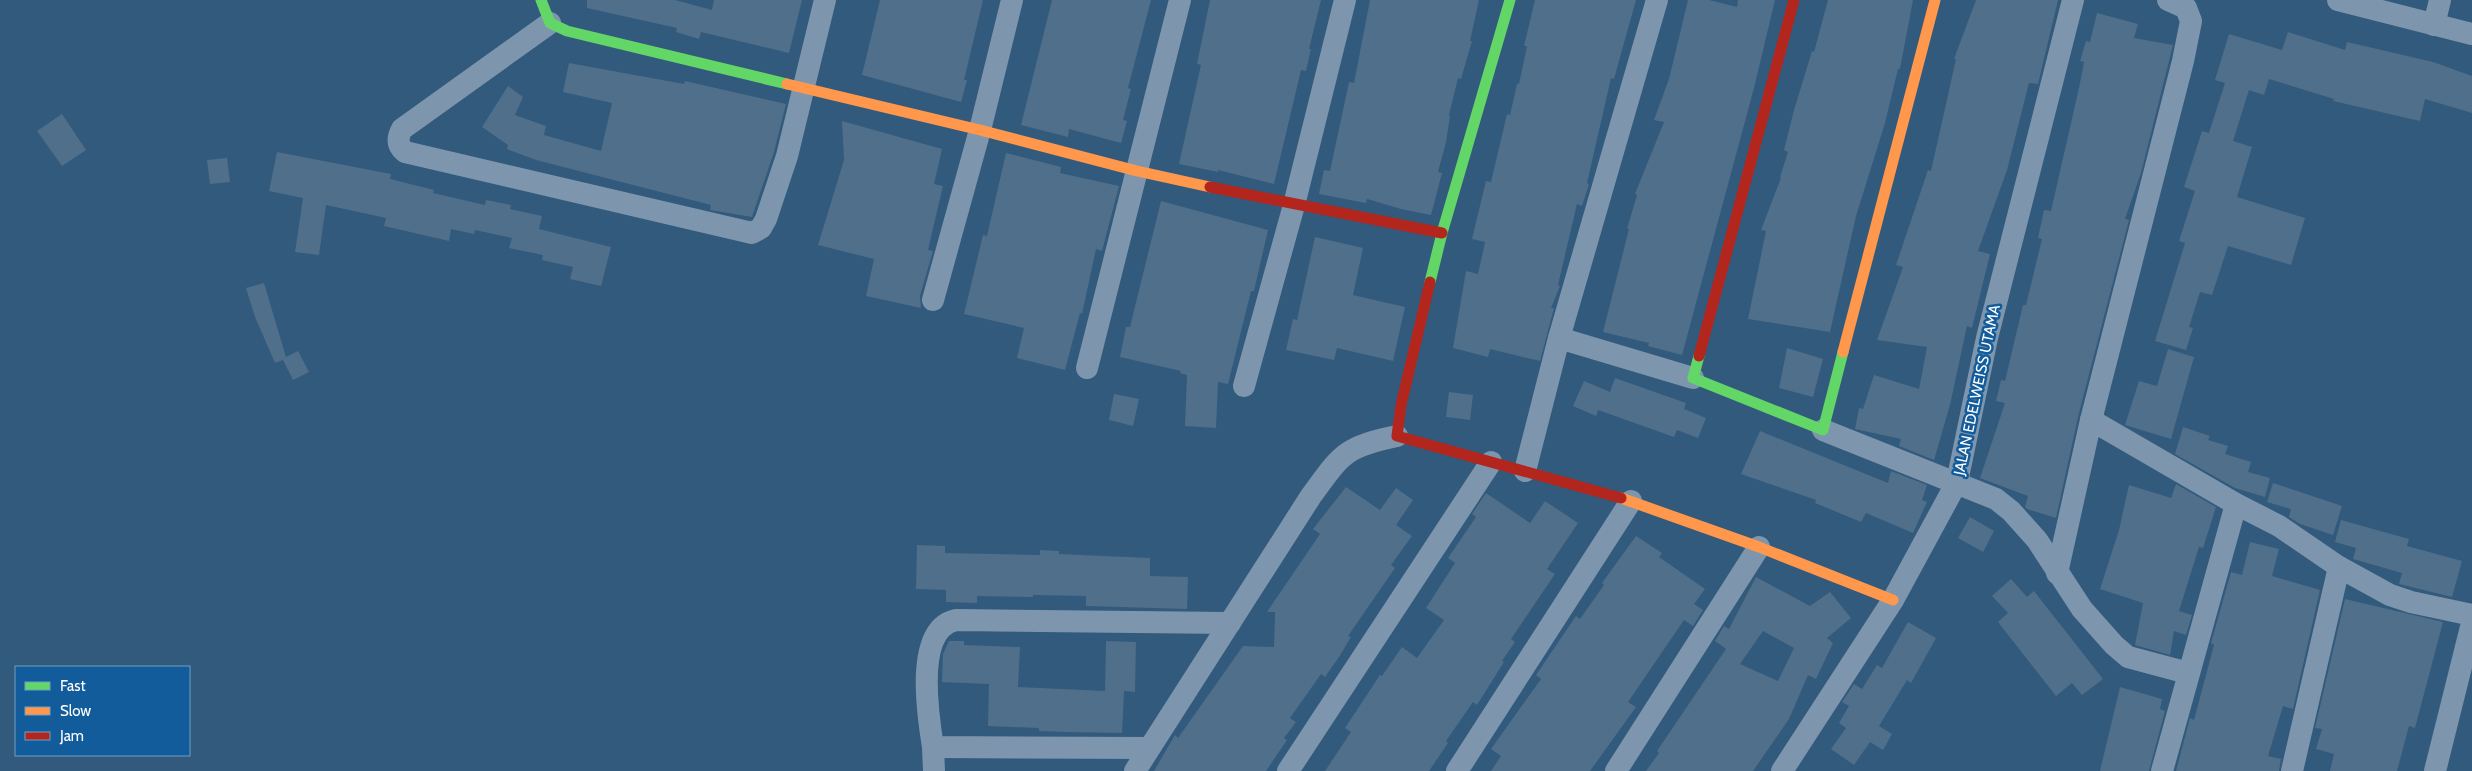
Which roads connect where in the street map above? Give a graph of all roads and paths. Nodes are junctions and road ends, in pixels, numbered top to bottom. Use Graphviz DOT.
graph roads {
  1 [pos="541,0"];
  2 [pos="825,0"];
  3 [pos="1012,0"];
  4 [pos="1180,0"];
  5 [pos="1345,0"];
  6 [pos="1510,0"];
  7 [pos="1657,0"];
  8 [pos="1794,0"];
  9 [pos="1935,0"];
  10 [pos="2073,0"];
  11 [pos="2168,0"];
  12 [pos="2338,0"];
  13 [pos="2440,0"];
  14 [pos="550,23"];
  15 [pos="2434,25"];
  16 [pos="2472,34"];
  17 [pos="802,89"];
  18 [pos="980,130"];
  19 [pos="1137,171"];
  20 [pos="1294,205"];
  21 [pos="1442,233"];
  22 [pos="933,300"];
  23 [pos="1559,338"];
  24 [pos="1087,368"];
  25 [pos="1693,378"];
  26 [pos="1244,386"];
  27 [pos="2092,420"];
  28 [pos="1823,430"];
  29 [pos="1397,436"];
  30 [pos="1491,462"];
  31 [pos="1525,471"];
  32 [pos="1957,482"];
  33 [pos="1631,501"];
  34 [pos="2236,504"];
  35 [pos="1759,547"];
  36 [pos="2339,567"];
  37 [pos="2057,573"];
  38 [pos="1894,600"];
  39 [pos="2472,615"];
  40 [pos="1230,623"];
  41 [pos="2472,623"];
  42 [pos="2188,673"];
  43 [pos="932,747"];
  44 [pos="1149,748"];
  45 [pos="934,771"];
  46 [pos="1135,771"];
  47 [pos="1288,771"];
  48 [pos="1457,771"];
  49 [pos="1616,771"];
  50 [pos="1782,771"];
  51 [pos="2162,771"];
  52 [pos="2292,771"];
  53 [pos="2434,771"];
  1 -- 14 [label="street"];
  2 -- 17 [label="street"];
  3 -- 18 [label="street"];
  4 -- 19 [label="street"];
  5 -- 20 [label="street"];
  6 -- 21 [label="street"];
  7 -- 23 [label="street"];
  8 -- 25 [label="street"];
  9 -- 28 [label="street"];
  10 -- 32 [label="street, JALAN EDELWEISS UTAMA"];
  11 -- 27 [label="street"];
  12 -- 15 [label="street"];
  13 -- 15 [label="street"];
  14 -- 17 [label="street"];
  14 -- 17 [label="street"];
  15 -- 16 [label="street"];
  17 -- 18 [label="street"];
  18 -- 19 [label="street"];
  18 -- 22 [label="street"];
  19 -- 20 [label="street"];
  19 -- 24 [label="street"];
  20 -- 21 [label="street"];
  20 -- 26 [label="street"];
  21 -- 29 [label="street"];
  23 -- 25 [label="street"];
  23 -- 31 [label="street"];
  25 -- 28 [label="street"];
  27 -- 34 [label="street"];
  27 -- 37 [label="street"];
  28 -- 32 [label="street"];
  29 -- 30 [label="street"];
  29 -- 40 [label="street"];
  30 -- 31 [label="street"];
  30 -- 47 [label="street"];
  31 -- 33 [label="street"];
  32 -- 37 [label="street"];
  32 -- 38 [label="street, JALAN EDELWEISS UTAMA"];
  33 -- 35 [label="street"];
  33 -- 48 [label="street"];
  34 -- 36 [label="street"];
  34 -- 42 [label="street"];
  35 -- 38 [label="street"];
  35 -- 49 [label="street"];
  36 -- 39 [label="street"];
  36 -- 52 [label="street"];
  37 -- 42 [label="street"];
  38 -- 50 [label="street, JALAN EDELWEISS UTAMA"];
  40 -- 43 [label="street"];
  40 -- 44 [label="street"];
  41 -- 53 [label="street"];
  42 -- 51 [label="street"];
  43 -- 44 [label="street"];
  43 -- 45 [label="street"];
  44 -- 46 [label="street"];
}
